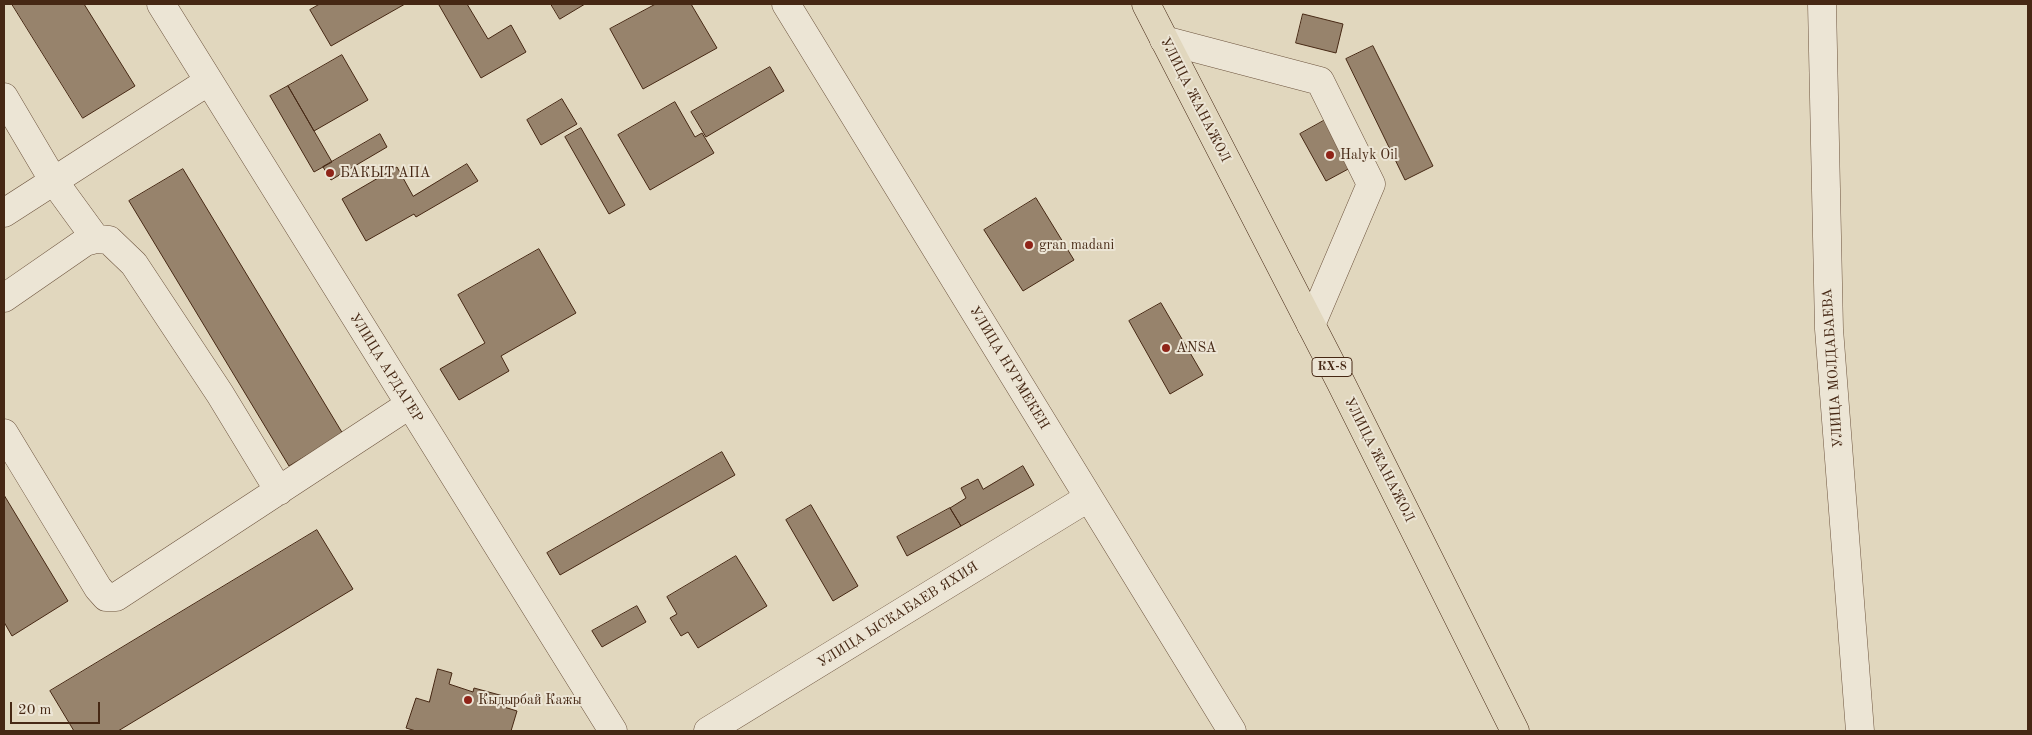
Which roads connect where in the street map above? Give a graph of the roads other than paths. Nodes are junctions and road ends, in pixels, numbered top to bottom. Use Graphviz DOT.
graph roads {
  1 [pos="161,4"];
  2 [pos="786,4"];
  3 [pos="1146,4"];
  4 [pos="1822,4"];
  5 [pos="1164,40"];
  6 [pos="209,81"];
  7 [pos="4,97"];
  8 [pos="53,180"];
  9 [pos="4,212"];
  10 [pos="96,240"];
  11 [pos="4,298"];
  12 [pos="1311,325"];
  13 [pos="409,405"];
  14 [pos="4,433"];
  15 [pos="279,491"];
  16 [pos="1088,498"];
  17 [pos="613,731"];
  18 [pos="708,731"];
  19 [pos="1232,731"];
  20 [pos="1515,731"];
  21 [pos="1860,731"];
  1 -- 6 [label="street, УЛИЦА АРДАГЕР"];
  2 -- 16 [label="street, УЛИЦА НУРМЕКЕН"];
  3 -- 5 [label="main road, УЛИЦА ЖАНАЖОЛ / КХ-8"];
  4 -- 21 [label="street, УЛИЦА МОЛДАБАЕВА"];
  5 -- 12 [label="main road, УЛИЦА ЖАНАЖОЛ / КХ-8"];
  5 -- 12 [label="street"];
  6 -- 8 [label="street"];
  6 -- 13 [label="street, УЛИЦА АРДАГЕР"];
  7 -- 8 [label="street"];
  8 -- 9 [label="street"];
  8 -- 10 [label="street"];
  10 -- 11 [label="street"];
  10 -- 15 [label="street"];
  12 -- 20 [label="main road, УЛИЦА ЖАНАЖОЛ / КХ-8"];
  13 -- 15 [label="street"];
  13 -- 17 [label="street, УЛИЦА АРДАГЕР"];
  14 -- 15 [label="street"];
  16 -- 18 [label="street, УЛИЦА ЫСКАБАЕВ ЯХИЯ"];
  16 -- 19 [label="street, УЛИЦА НУРМЕКЕН"];
}
